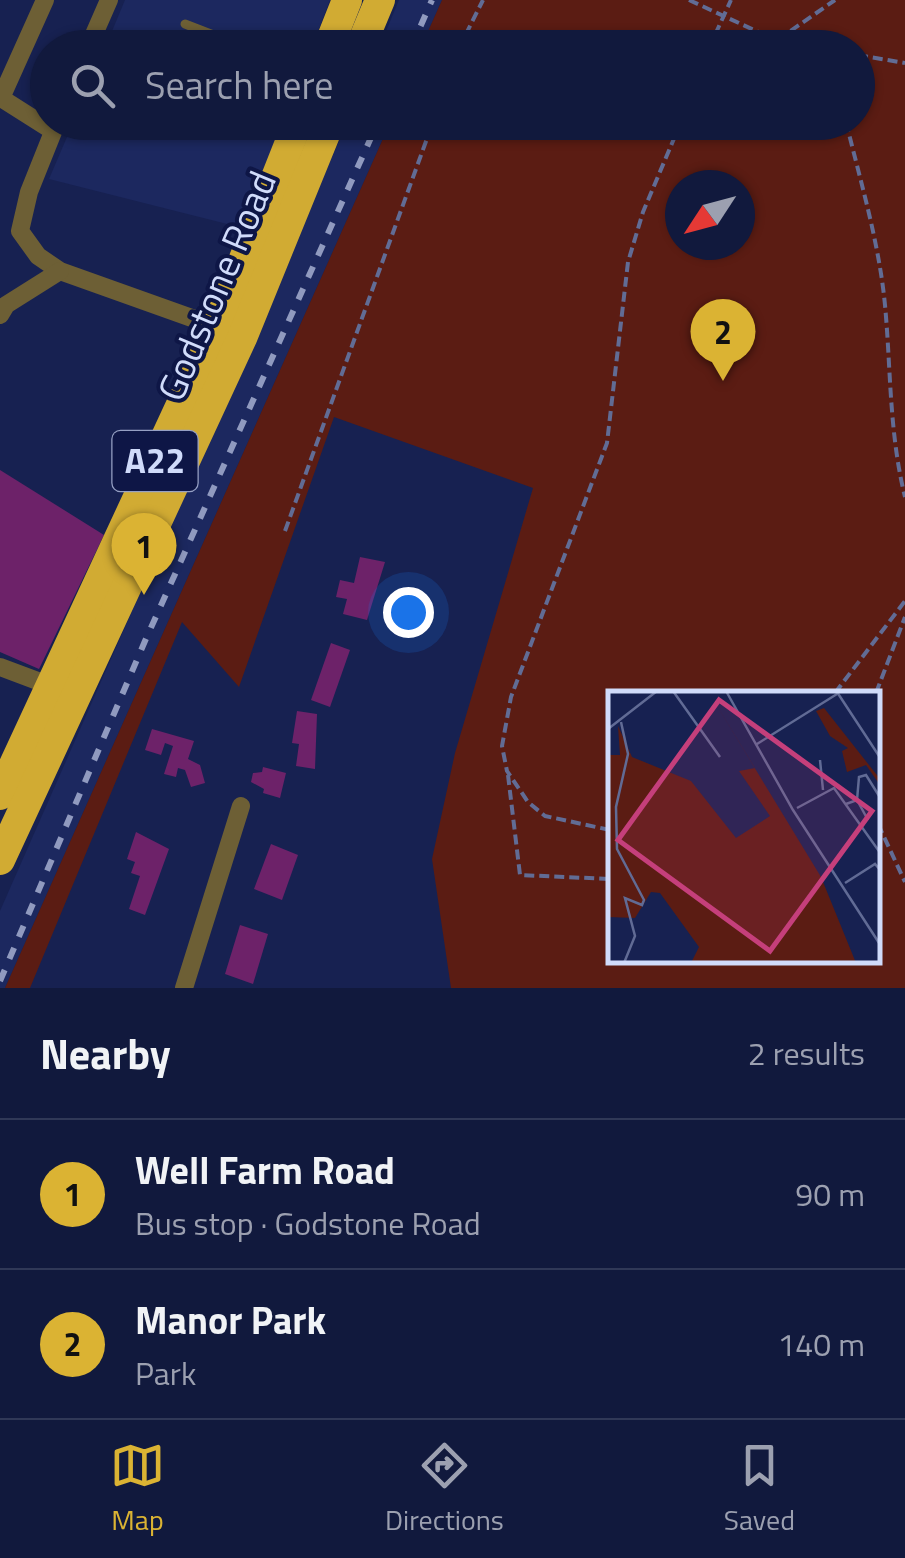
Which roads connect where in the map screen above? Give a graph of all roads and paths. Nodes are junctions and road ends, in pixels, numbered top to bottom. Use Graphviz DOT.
graph roads {
  1 [pos="46,0"];
  2 [pos="109,0"];
  3 [pos="347,0"];
  4 [pos="380,0"];
  5 [pos="482,0"];
  6 [pos="689,0"];
  7 [pos="731,0"];
  8 [pos="836,0"];
  9 [pos="720,18"];
  10 [pos="186,24"];
  11 [pos="32,30"];
  12 [pos="96,30"];
  13 [pos="201,30"];
  14 [pos="335,30"];
  15 [pos="368,30"];
  16 [pos="468,30"];
  17 [pos="716,30"];
  18 [pos="746,30"];
  19 [pos="791,30"];
  20 [pos="30,34"];
  21 [pos="875,57"];
  22 [pos="905,62"];
  23 [pos="0,99"];
  24 [pos="30,114"];
  25 [pos="50,140"];
  26 [pos="291,140"];
  27 [pos="323,140"];
  28 [pos="426,140"];
  29 [pos="673,140"];
  30 [pos="851,140"];
  31 [pos="60,270"];
  32 [pos="0,315"];
  33 [pos="217,326"];
  34 [pos="905,497"];
  35 [pos="285,532"];
  36 [pos="905,601"];
  37 [pos="905,617"];
  38 [pos="0,667"];
  39 [pos="64,691"];
  40 [pos="836,691"];
  41 [pos="877,691"];
  42 [pos="507,771"];
  43 [pos="0,794"];
  44 [pos="240,806"];
  45 [pos="880,829"];
  46 [pos="608,830"];
  47 [pos="884,840"];
  48 [pos="880,843"];
  49 [pos="0,860"];
  50 [pos="608,879"];
  51 [pos="905,882"];
  52 [pos="184,988"];
  1 -- 11 [label="street"];
  2 -- 12 [label="street"];
  3 -- 14 [label="highway"];
  4 -- 15 [label="highway"];
  5 -- 16 [label="path"];
  6 -- 9 [label="path"];
  7 -- 9 [label="path"];
  8 -- 19 [label="path"];
  9 -- 17 [label="path"];
  9 -- 18 [label="path"];
  10 -- 13 [label="lane"];
  20 -- 23 [label="street"];
  21 -- 22 [label="path"];
  23 -- 24 [label="street"];
  25 -- 31 [label="street"];
  26 -- 33 [label="highway, Godstone Road / A22"];
  27 -- 39 [label="highway, Godstone Road / A22"];
  28 -- 35 [label="path"];
  29 -- 42 [label="path"];
  30 -- 34 [label="path"];
  31 -- 32 [label="street"];
  31 -- 33 [label="street"];
  33 -- 39 [label="highway, Godstone Road / A22"];
  36 -- 40 [label="path"];
  37 -- 41 [label="path"];
  38 -- 39 [label="street"];
  39 -- 43 [label="highway, Godstone Road / A22"];
  39 -- 49 [label="highway, Godstone Road / A22"];
  42 -- 46 [label="path"];
  42 -- 50 [label="path"];
  44 -- 52 [label="street"];
  45 -- 47 [label="path"];
  47 -- 48 [label="path"];
  47 -- 51 [label="path"];
}
